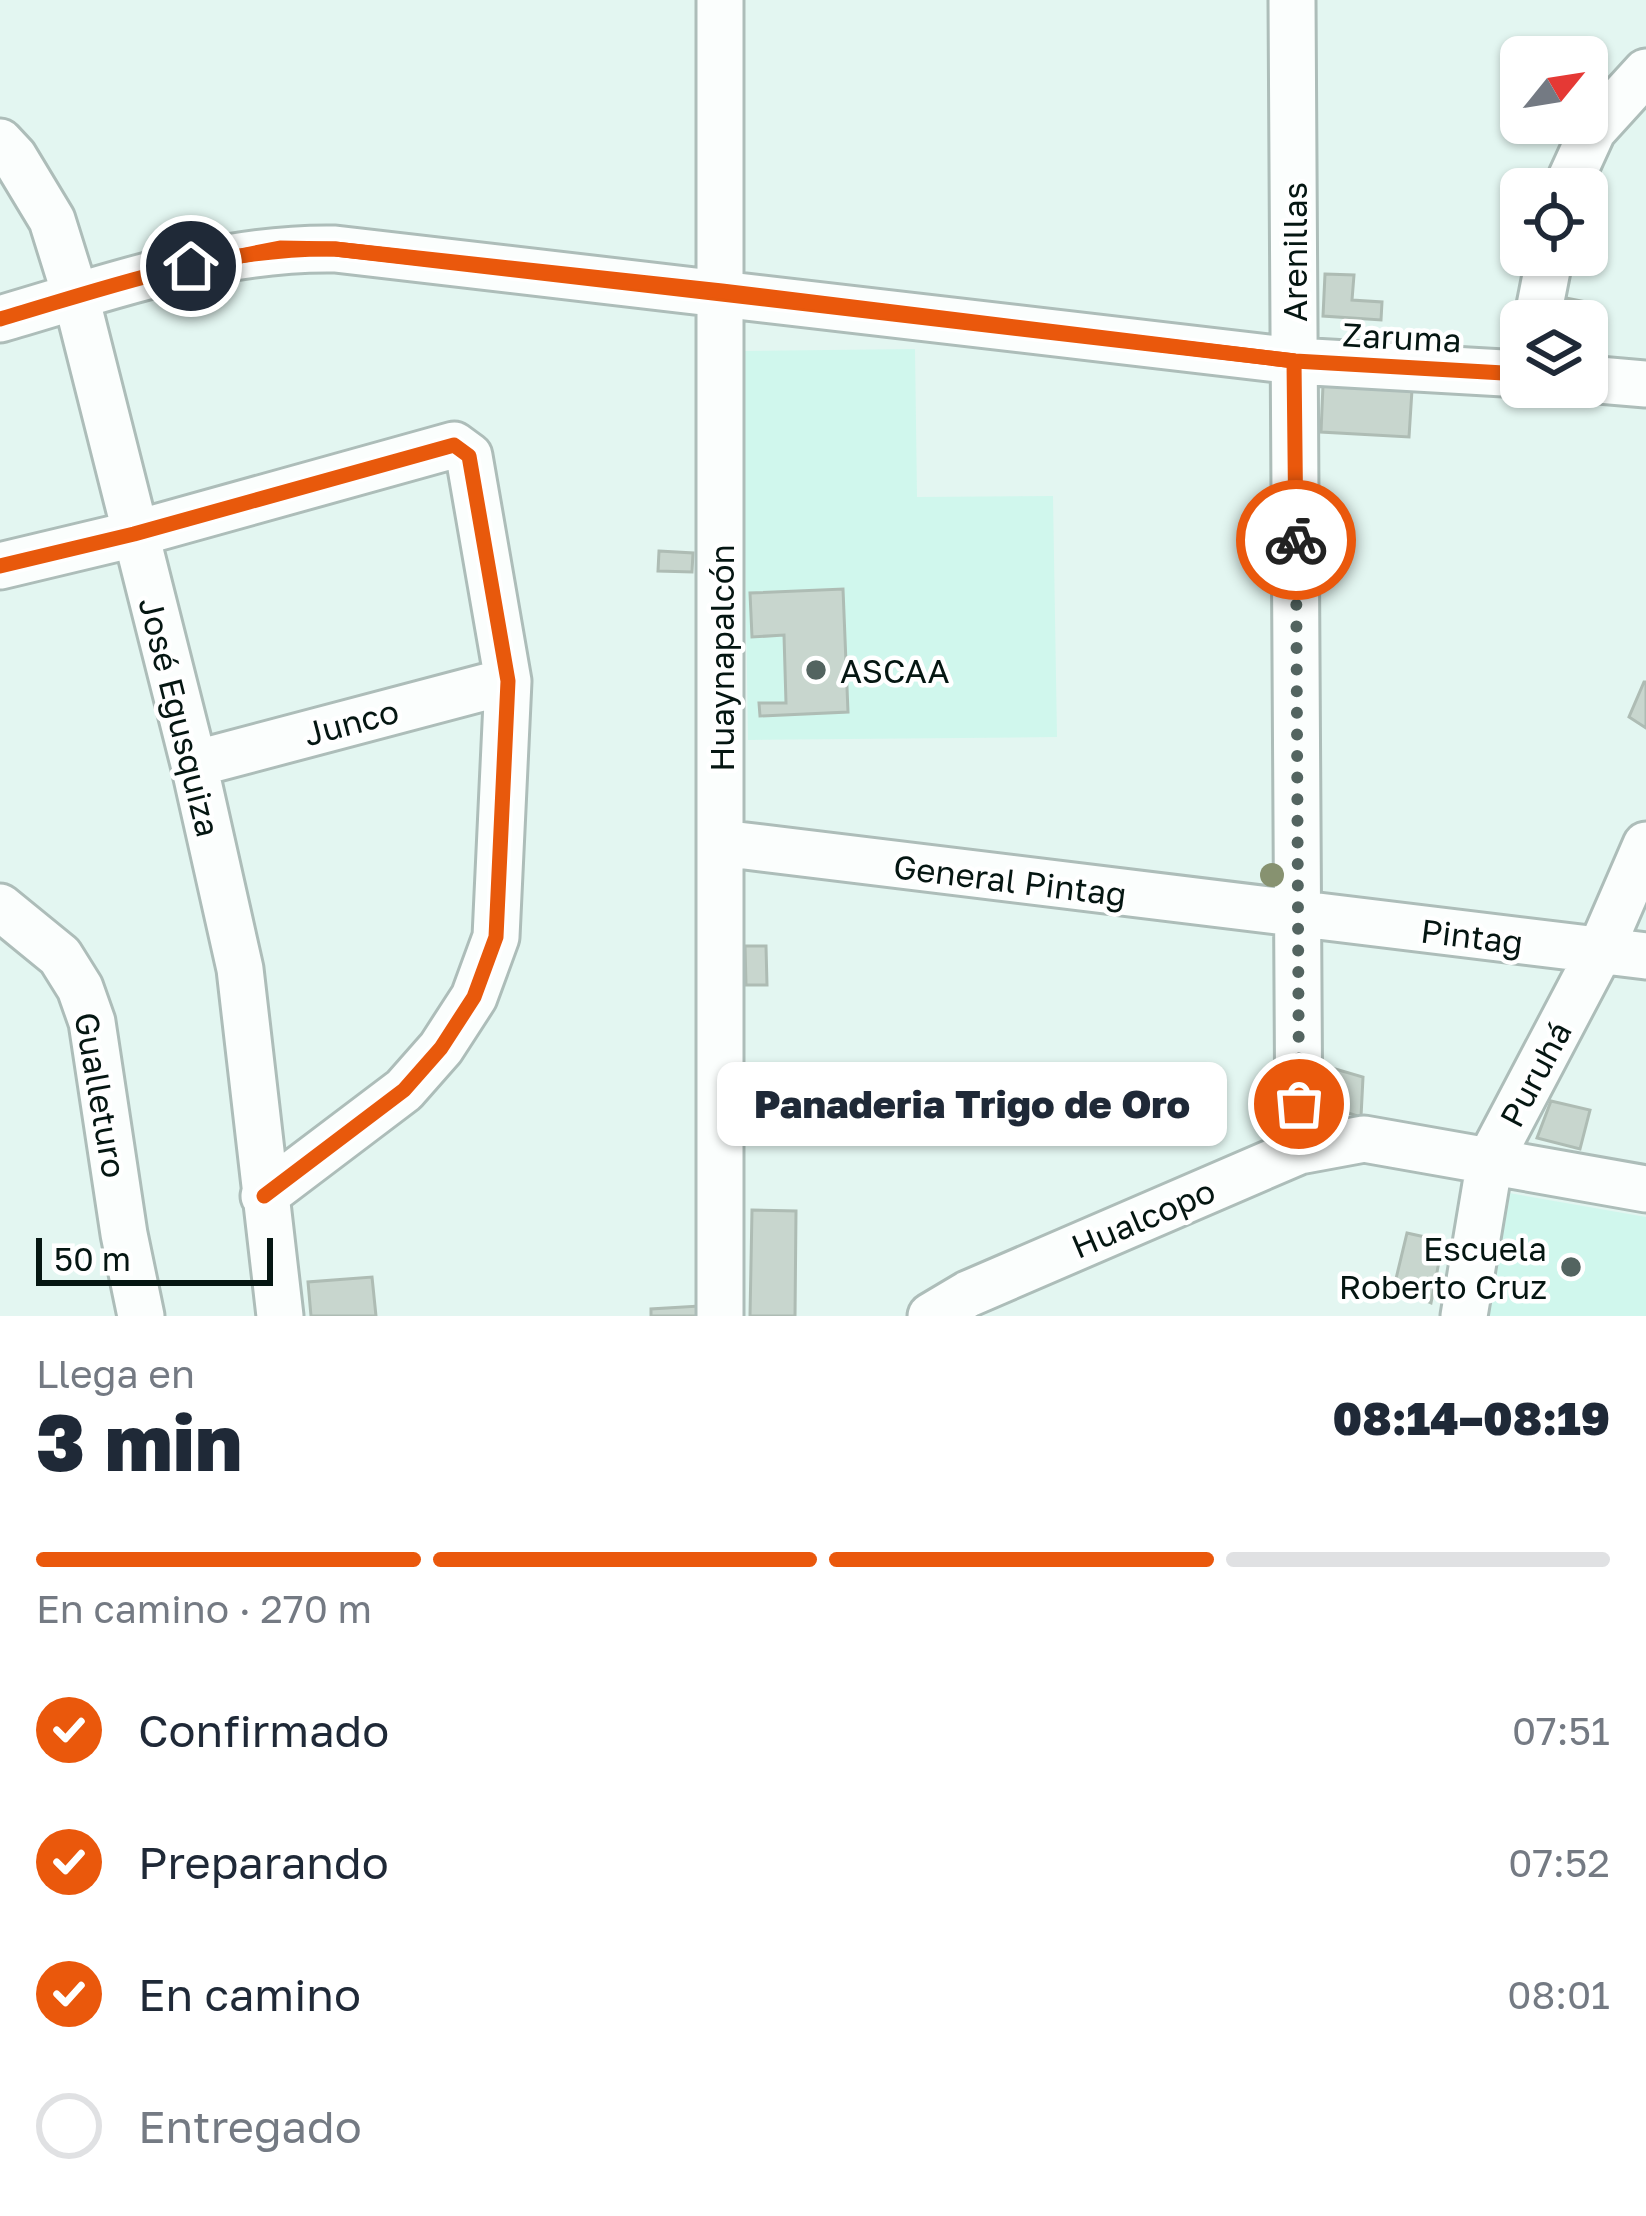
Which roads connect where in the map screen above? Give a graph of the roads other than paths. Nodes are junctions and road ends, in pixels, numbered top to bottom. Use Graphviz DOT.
graph roads {
  1 [pos="720,0"];
  2 [pos="1292,0"];
  3 [pos="1646,72"];
  4 [pos="0,142"];
  5 [pos="1576,168"];
  6 [pos="722,291"];
  7 [pos="76,297"];
  8 [pos="0,319"];
  9 [pos="1294,361"];
  10 [pos="1500,373"];
  11 [pos="1608,381"];
  12 [pos="1646,384"];
  13 [pos="134,535"];
  14 [pos="0,566"];
  15 [pos="508,681"];
  16 [pos="194,764"];
  17 [pos="722,843"];
  18 [pos="1646,844"];
  19 [pos="0,908"];
  20 [pos="1298,916"];
  21 [pos="1600,951"];
  22 [pos="1646,956"];
  23 [pos="1299,1151"];
  24 [pos="1490,1160"];
  25 [pos="1646,1189"];
  26 [pos="264,1196"];
  27 [pos="140,1316"];
  28 [pos="280,1316"];
  29 [pos="720,1316"];
  30 [pos="931,1316"];
  31 [pos="1464,1316"];
  1 -- 6 [label="street, Huaynapalcón"];
  2 -- 9 [label="street, Arenillas"];
  3 -- 5 [label="street"];
  4 -- 7 [label="street, José Egusquiza"];
  6 -- 7 [label="street, Zaruma"];
  6 -- 9 [label="street, Zaruma"];
  6 -- 17 [label="street, Huaynapalcón"];
  7 -- 8 [label="street, Zaruma"];
  7 -- 13 [label="street, José Egusquiza"];
  9 -- 10 [label="street, Zaruma"];
  9 -- 20 [label="street, Arenillas"];
  11 -- 12 [label="street"];
  13 -- 14 [label="street"];
  13 -- 15 [label="street"];
  13 -- 16 [label="street, José Egusquiza"];
  15 -- 16 [label="street, Junco"];
  15 -- 26 [label="street"];
  16 -- 26 [label="street, José Egusquiza"];
  17 -- 20 [label="street, General Pintag"];
  17 -- 29 [label="street, Huaynapalcón"];
  18 -- 21 [label="street, Puruhá"];
  19 -- 27 [label="street, Gualleturo"];
  20 -- 21 [label="street, Pintag"];
  20 -- 23 [label="street, Arenillas"];
  21 -- 22 [label="street, Pintag"];
  21 -- 24 [label="street, Puruhá"];
  23 -- 24 [label="street, Hualcopo"];
  23 -- 30 [label="street, Hualcopo"];
  24 -- 25 [label="street, Hualcopo"];
  24 -- 31 [label="street, Puruhá"];
  26 -- 28 [label="street, José Egusquiza"];
}
